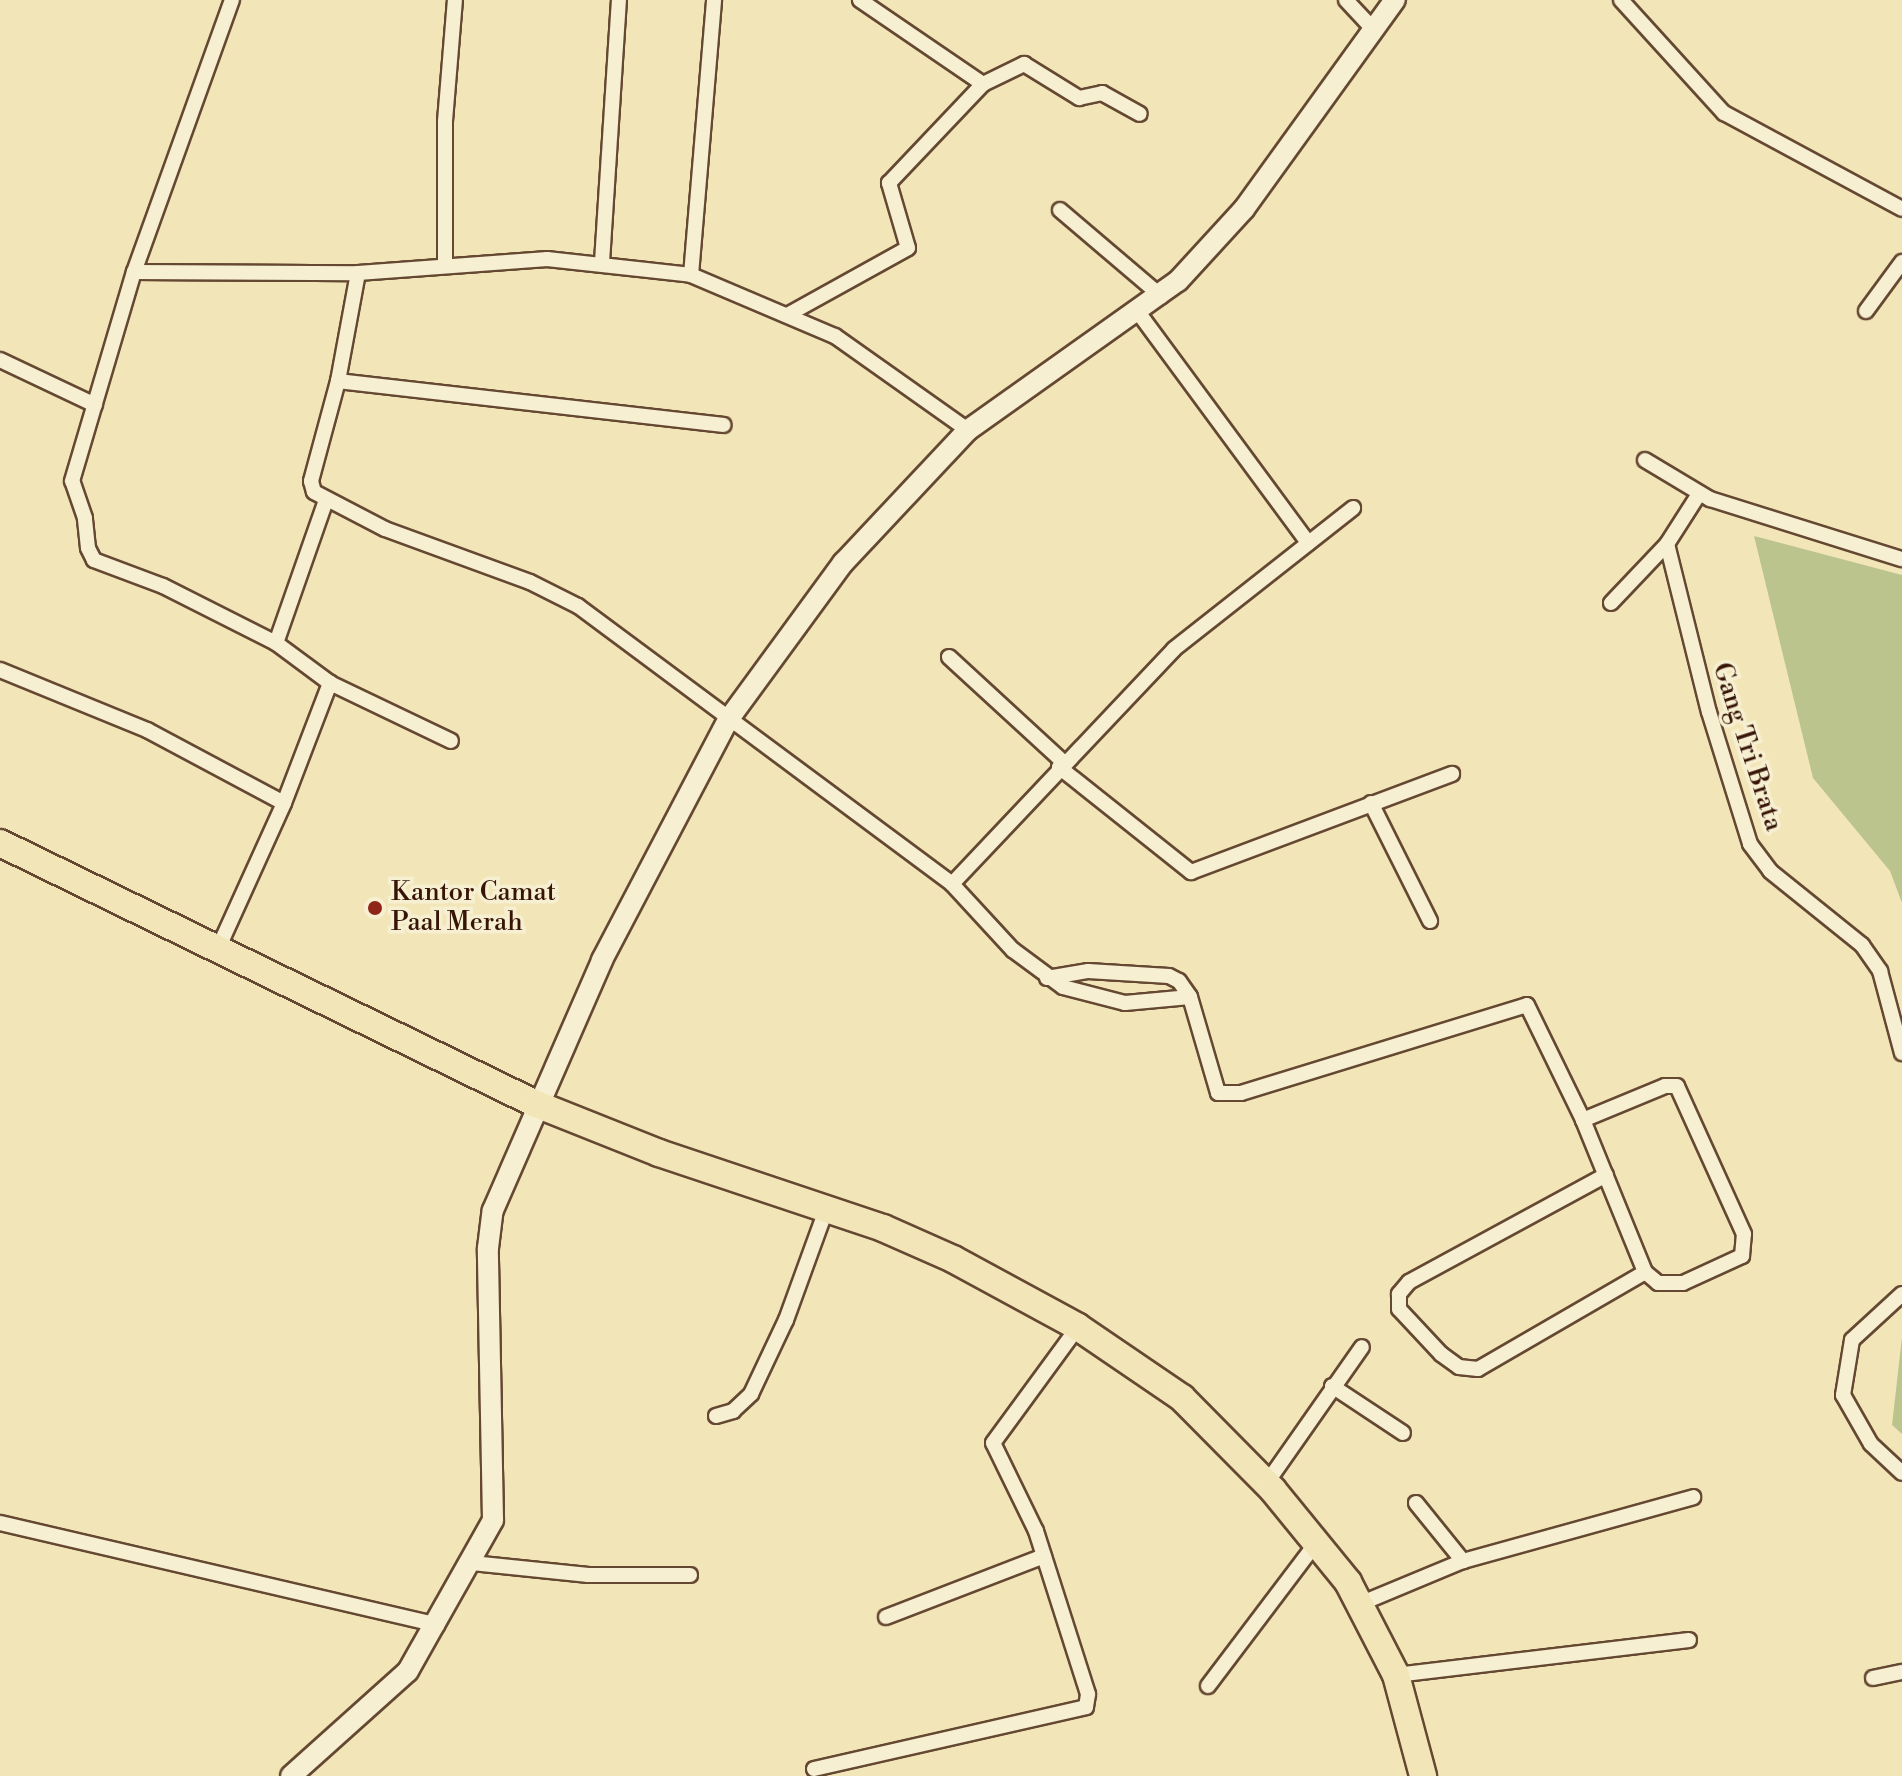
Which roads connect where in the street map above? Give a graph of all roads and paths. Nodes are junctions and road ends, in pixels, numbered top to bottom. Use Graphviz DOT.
graph roads {
  1 [pos="232,0"];
  2 [pos="455,0"];
  3 [pos="619,0"];
  4 [pos="714,0"];
  5 [pos="860,0"];
  6 [pos="1346,0"];
  7 [pos="1395,0"];
  8 [pos="1621,0"];
  9 [pos="1373,29"];
  10 [pos="983,84"];
  11 [pos="1140,114"];
  12 [pos="1902,209"];
  13 [pos="1060,210"];
  14 [pos="602,262"];
  15 [pos="1902,262"];
  16 [pos="445,266"];
  17 [pos="134,272"];
  18 [pos="358,273"];
  19 [pos="691,275"];
  20 [pos="1161,296"];
  21 [pos="1866,311"];
  22 [pos="1138,312"];
  23 [pos="789,314"];
  24 [pos="0,360"];
  25 [pos="338,381"];
  26 [pos="95,405"];
  27 [pos="723,425"];
  28 [pos="968,430"];
  29 [pos="1645,460"];
  30 [pos="1699,494"];
  31 [pos="326,500"];
  32 [pos="1353,508"];
  33 [pos="1308,543"];
  34 [pos="1667,544"];
  35 [pos="1902,559"];
  36 [pos="1611,603"];
  37 [pos="276,643"];
  38 [pos="949,657"];
  39 [pos="0,670"];
  40 [pos="330,683"];
  41 [pos="728,720"];
  42 [pos="451,741"];
  43 [pos="1061,765"];
  44 [pos="1452,774"];
  45 [pos="284,803"];
  46 [pos="1371,803"];
  47 [pos="0,843"];
  48 [pos="952,884"];
  49 [pos="1430,921"];
  50 [pos="217,951"];
  51 [pos="1047,978"];
  52 [pos="1190,997"];
  53 [pos="1902,1053"];
  54 [pos="536,1104"];
  55 [pos="1583,1120"];
  56 [pos="1606,1175"];
  57 [pos="826,1210"];
  58 [pos="1645,1272"];
  59 [pos="1902,1294"];
  60 [pos="1078,1327"];
  61 [pos="1362,1347"];
  62 [pos="1332,1386"];
  63 [pos="716,1416"];
  64 [pos="1403,1433"];
  65 [pos="1902,1473"];
  66 [pos="1266,1484"];
  67 [pos="1693,1497"];
  68 [pos="1416,1503"];
  69 [pos="0,1523"];
  70 [pos="1316,1543"];
  71 [pos="1044,1556"];
  72 [pos="1463,1561"];
  73 [pos="472,1563"];
  74 [pos="690,1575"];
  75 [pos="1362,1603"];
  76 [pos="886,1617"];
  77 [pos="437,1625"];
  78 [pos="1689,1640"];
  79 [pos="1902,1672"];
  80 [pos="1396,1675"];
  81 [pos="1873,1678"];
  82 [pos="1208,1686"];
  83 [pos="814,1769"];
  84 [pos="291,1776"];
  85 [pos="1423,1776"];
  1 -- 17 [label="street"];
  2 -- 16 [label="street"];
  3 -- 14 [label="street"];
  4 -- 19 [label="street"];
  5 -- 10 [label="street"];
  6 -- 9 [label="street"];
  7 -- 9 [label="street"];
  8 -- 12 [label="street"];
  9 -- 20 [label="street"];
  10 -- 11 [label="street"];
  10 -- 23 [label="street"];
  13 -- 20 [label="street"];
  14 -- 16 [label="street"];
  14 -- 19 [label="street"];
  15 -- 21 [label="street"];
  16 -- 18 [label="street"];
  17 -- 18 [label="street"];
  17 -- 26 [label="street"];
  18 -- 25 [label="street"];
  19 -- 23 [label="street"];
  20 -- 22 [label="street"];
  22 -- 28 [label="street"];
  22 -- 33 [label="street"];
  23 -- 28 [label="street"];
  24 -- 26 [label="street"];
  25 -- 27 [label="street"];
  25 -- 31 [label="street"];
  26 -- 37 [label="street"];
  28 -- 41 [label="street"];
  29 -- 30 [label="street"];
  30 -- 34 [label="street"];
  30 -- 35 [label="street"];
  31 -- 37 [label="street"];
  31 -- 41 [label="street"];
  32 -- 33 [label="street"];
  33 -- 43 [label="street"];
  34 -- 36 [label="street"];
  34 -- 53 [label="street, Gang Tri Brata"];
  37 -- 40 [label="street"];
  38 -- 43 [label="street"];
  39 -- 45 [label="street"];
  40 -- 42 [label="street"];
  40 -- 45 [label="street"];
  41 -- 48 [label="street"];
  41 -- 54 [label="street"];
  43 -- 46 [label="street"];
  43 -- 48 [label="street"];
  44 -- 46 [label="street"];
  45 -- 50 [label="street"];
  46 -- 49 [label="street"];
  47 -- 50 [label="highway"];
  48 -- 51 [label="street"];
  50 -- 54 [label="highway"];
  51 -- 52 [label="street"];
  51 -- 52 [label="street"];
  52 -- 55 [label="street"];
  54 -- 57 [label="highway"];
  54 -- 73 [label="street"];
  55 -- 56 [label="street"];
  55 -- 58 [label="street"];
  56 -- 58 [label="street"];
  56 -- 58 [label="street"];
  57 -- 60 [label="highway"];
  57 -- 63 [label="street"];
  59 -- 65 [label="street"];
  60 -- 66 [label="highway"];
  60 -- 71 [label="street"];
  61 -- 62 [label="street"];
  62 -- 64 [label="street"];
  62 -- 66 [label="street"];
  66 -- 70 [label="highway"];
  67 -- 72 [label="street"];
  68 -- 72 [label="street"];
  69 -- 77 [label="street"];
  70 -- 75 [label="highway"];
  70 -- 82 [label="street"];
  71 -- 76 [label="street"];
  71 -- 83 [label="street"];
  72 -- 75 [label="street"];
  73 -- 74 [label="street"];
  73 -- 77 [label="street"];
  75 -- 80 [label="highway"];
  77 -- 84 [label="street"];
  78 -- 80 [label="street"];
  79 -- 81 [label="street"];
  80 -- 85 [label="highway"];
}
